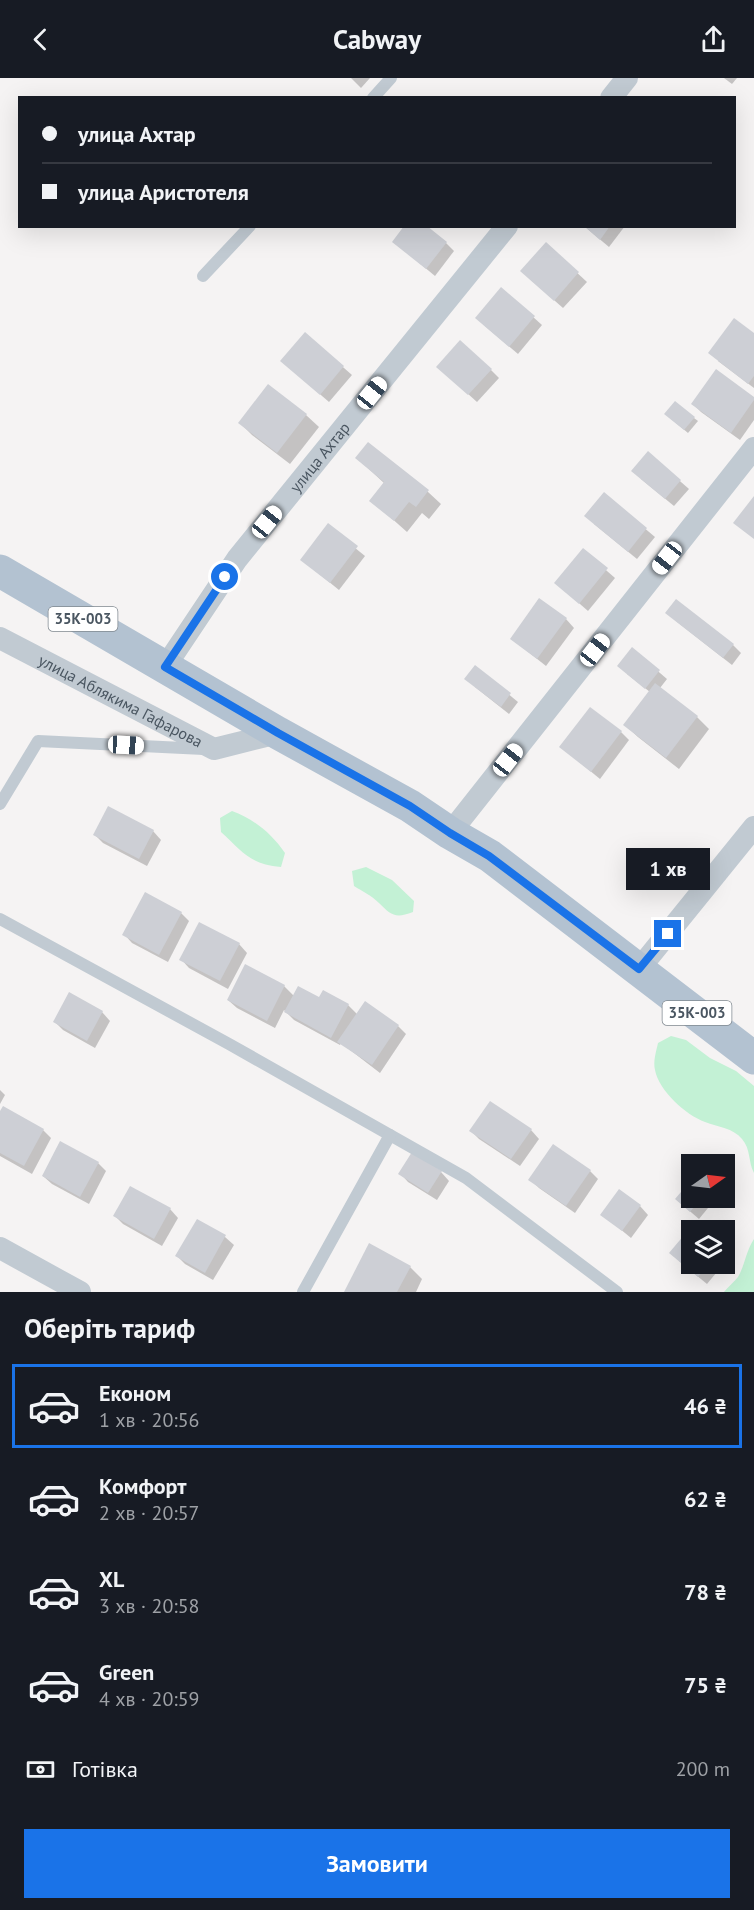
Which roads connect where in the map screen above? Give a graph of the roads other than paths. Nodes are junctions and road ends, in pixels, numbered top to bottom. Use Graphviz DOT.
graph roads {
  1 [pos="391,78"];
  2 [pos="627,78"];
  3 [pos="375,96"];
  4 [pos="613,96"];
  5 [pos="248,228"];
  6 [pos="505,228"];
  7 [pos="203,276"];
  8 [pos="754,448"];
  9 [pos="0,571"];
  10 [pos="0,638"];
  11 [pos="165,667"];
  12 [pos="278,733"];
  13 [pos="214,749"];
  14 [pos="0,804"];
  15 [pos="754,827"];
  16 [pos="450,833"];
  17 [pos="0,919"];
  18 [pos="639,969"];
  19 [pos="754,1058"];
  20 [pos="390,1135"];
  21 [pos="0,1248"];
  22 [pos="81,1292"];
  23 [pos="303,1292"];
  24 [pos="617,1292"];
  1 -- 3 [label="lane"];
  2 -- 4 [label="street"];
  5 -- 7 [label="lane"];
  6 -- 11 [label="street, улица Ахтар"];
  8 -- 16 [label="street"];
  9 -- 11 [label="main road, 35К-003"];
  10 -- 13 [label="street, улица Аблякима Гафарова"];
  11 -- 12 [label="main road, 35К-003"];
  12 -- 13 [label="street, улица Аблякима Гафарова"];
  12 -- 16 [label="main road, 35К-003"];
  13 -- 14 [label="lane"];
  15 -- 18 [label="street"];
  16 -- 18 [label="main road, 35К-003"];
  17 -- 20 [label="lane"];
  18 -- 19 [label="main road, 35К-003"];
  20 -- 23 [label="lane"];
  20 -- 24 [label="lane"];
  21 -- 22 [label="street"];
}
